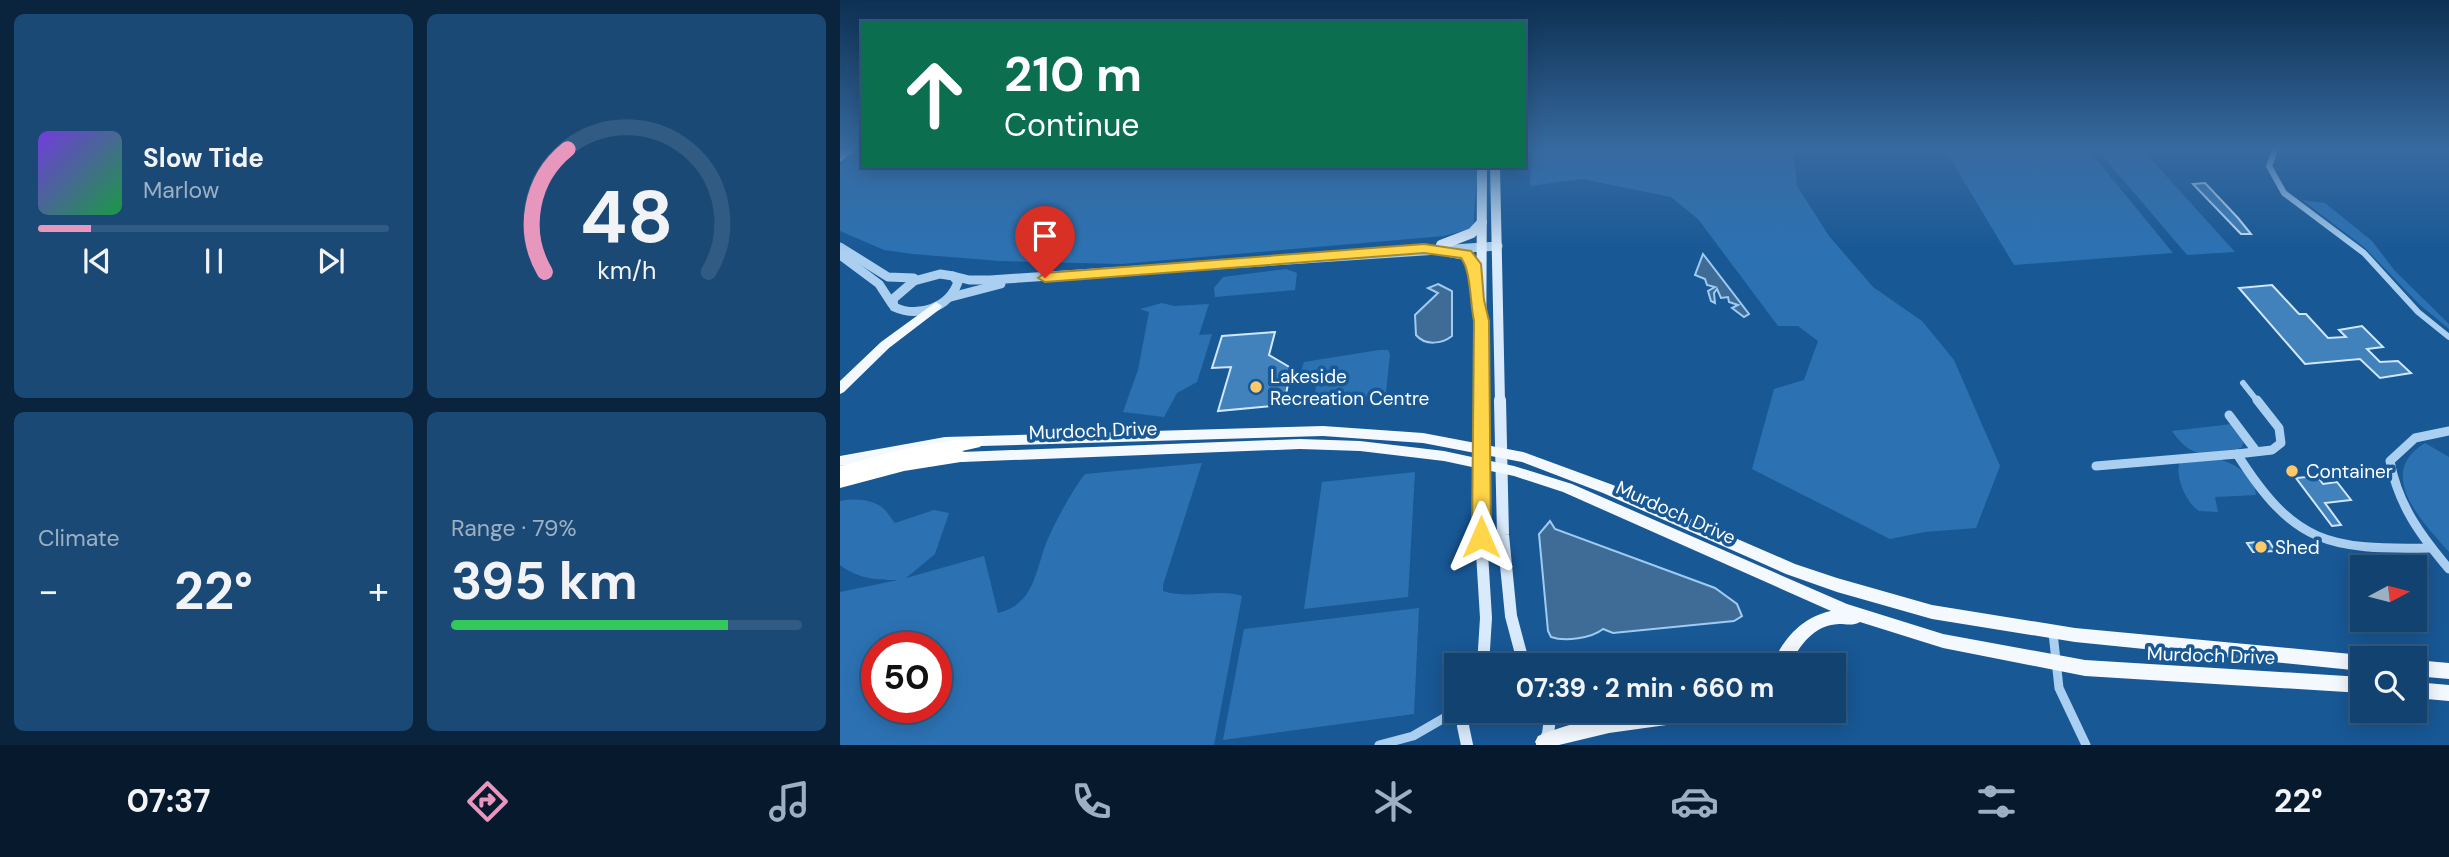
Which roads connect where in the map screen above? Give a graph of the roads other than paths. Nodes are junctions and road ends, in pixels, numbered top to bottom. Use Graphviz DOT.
graph roads {
  1 [pos="1482,183"];
  2 [pos="1495,183"];
  3 [pos="2278,183"];
  4 [pos="1482,222"];
  5 [pos="1497,243"];
  6 [pos="1482,244"];
  7 [pos="840,247"];
  8 [pos="1440,247"];
  9 [pos="840,255"];
  10 [pos="1060,275"];
  11 [pos="953,276"];
  12 [pos="924,277"];
  13 [pos="951,297"];
  14 [pos="892,304"];
  15 [pos="936,306"];
  16 [pos="1482,321"];
  17 [pos="2449,337"];
  18 [pos="1499,345"];
  19 [pos="2243,383"];
  20 [pos="840,389"];
  21 [pos="1482,394"];
  22 [pos="2229,415"];
  23 [pos="2449,431"];
  24 [pos="975,443"];
  25 [pos="2256,451"];
  26 [pos="2237,454"];
  27 [pos="962,457"];
  28 [pos="840,461"];
  29 [pos="2096,466"];
  30 [pos="840,472"];
  31 [pos="840,482"];
  32 [pos="2431,548"];
  33 [pos="2449,569"];
  34 [pos="1872,620"];
  35 [pos="2053,633"];
  36 [pos="1484,653"];
  37 [pos="1521,653"];
  38 [pos="1788,653"];
  39 [pos="2350,662"];
  40 [pos="2058,664"];
  41 [pos="2427,669"];
  42 [pos="2449,671"];
  43 [pos="2350,684"];
  44 [pos="2427,691"];
  45 [pos="2449,693"];
  46 [pos="1444,718"];
  47 [pos="1464,723"];
  48 [pos="1551,723"];
  49 [pos="1605,723"];
  50 [pos="1543,744"];
  51 [pos="1379,745"];
  52 [pos="1467,745"];
  53 [pos="2086,745"];
  1 -- 4 [label="main road"];
  2 -- 5 [label="main road"];
  3 -- 17 [label="street"];
  4 -- 6 [label="main road"];
  4 -- 8 [label="main road"];
  5 -- 6 [label="street"];
  5 -- 18 [label="main road"];
  6 -- 8 [label="street"];
  6 -- 16 [label="main road"];
  7 -- 12 [label="street"];
  8 -- 10 [label="street"];
  8 -- 16 [label="main road"];
  9 -- 14 [label="street"];
  10 -- 11 [label="street"];
  10 -- 13 [label="street"];
  11 -- 12 [label="street"];
  11 -- 13 [label="street"];
  12 -- 14 [label="street"];
  13 -- 15 [label="street"];
  14 -- 15 [label="street"];
  15 -- 20 [label="main road"];
  16 -- 21 [label="main road"];
  18 -- 21 [label="main road"];
  18 -- 37 [label="main road"];
  19 -- 25 [label="street"];
  21 -- 36 [label="main road"];
  22 -- 25 [label="street"];
  23 -- 32 [label="street"];
  24 -- 28 [label="main road, Murdoch Drive"];
  24 -- 30 [label="highway"];
  24 -- 35 [label="main road, Murdoch Drive"];
  25 -- 26 [label="street"];
  26 -- 29 [label="street"];
  26 -- 32 [label="street"];
  27 -- 31 [label="highway"];
  27 -- 34 [label="main road, Murdoch Drive"];
  32 -- 33 [label="street"];
  34 -- 38 [label="main road"];
  34 -- 40 [label="main road, Murdoch Drive"];
  35 -- 39 [label="main road, Murdoch Drive"];
  35 -- 40 [label="street"];
  40 -- 43 [label="main road, Murdoch Drive"];
  40 -- 53 [label="street"];
  41 -- 42 [label="main road"];
  44 -- 45 [label="main road"];
  46 -- 51 [label="street"];
  47 -- 52 [label="main road"];
  48 -- 50 [label="main road"];
  49 -- 50 [label="main road"];
}
